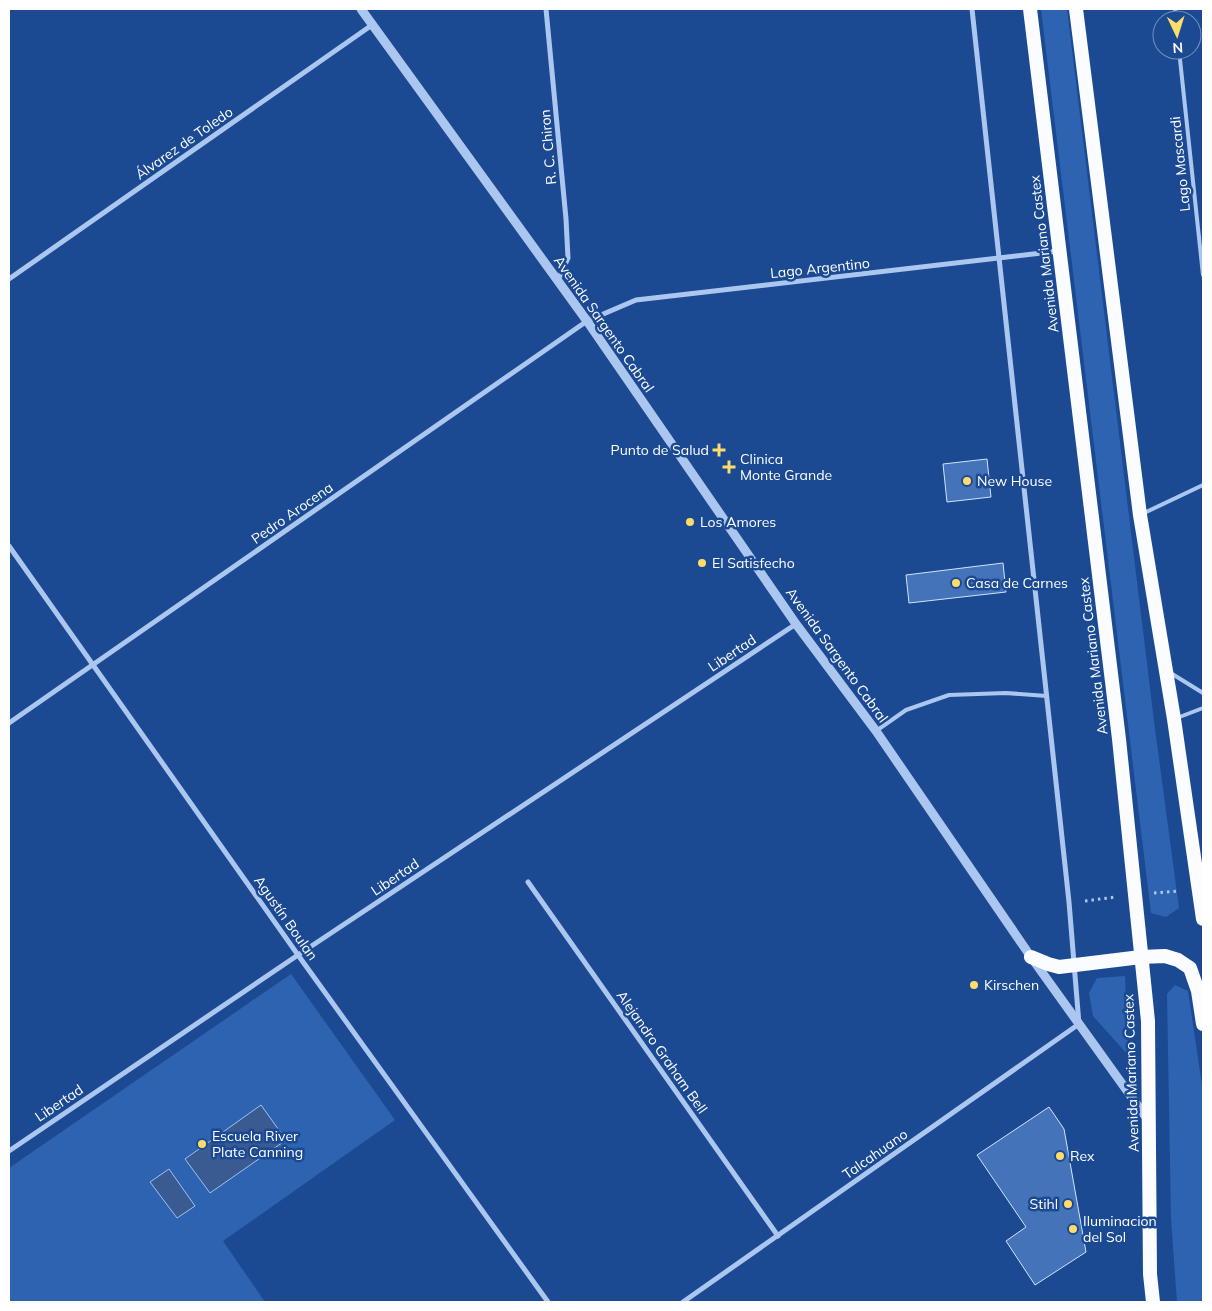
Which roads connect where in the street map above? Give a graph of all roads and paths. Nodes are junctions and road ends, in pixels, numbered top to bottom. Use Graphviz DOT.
graph roads {
  1 [pos="361,9"];
  2 [pos="546,9"];
  3 [pos="972,9"];
  4 [pos="1030,9"];
  5 [pos="1076,9"];
  6 [pos="372,25"];
  7 [pos="1181,60"];
  8 [pos="1060,251"];
  9 [pos="1000,260"];
  10 [pos="1203,275"];
  11 [pos="9,279"];
  12 [pos="558,280"];
  13 [pos="587,321"];
  14 [pos="1203,485"];
  15 [pos="1140,515"];
  16 [pos="9,546"];
  17 [pos="796,624"];
  18 [pos="93,664"];
  19 [pos="1166,670"];
  20 [pos="1203,693"];
  21 [pos="1047,696"];
  22 [pos="1203,708"];
  23 [pos="1174,719"];
  24 [pos="9,723"];
  25 [pos="876,731"];
  26 [pos="528,882"];
  27 [pos="1203,919"];
  28 [pos="298,955"];
  29 [pos="1141,956"];
  30 [pos="1031,957"];
  31 [pos="1074,966"];
  32 [pos="1079,1024"];
  33 [pos="1203,1024"];
  34 [pos="1150,1123"];
  35 [pos="9,1151"];
  36 [pos="778,1236"];
  37 [pos="548,1302"];
  38 [pos="684,1302"];
  39 [pos="1152,1302"];
  1 -- 6 [label="street, Avenida Sargento Cabral"];
  2 -- 12 [label="street, R. C. Chiron"];
  3 -- 9 [label="street"];
  4 -- 8 [label="highway, Avenida Mariano Castex"];
  5 -- 15 [label="highway"];
  6 -- 11 [label="street, Álvarez de Toledo"];
  6 -- 12 [label="street, Avenida Sargento Cabral"];
  7 -- 10 [label="lane, Lago Mascardi"];
  8 -- 9 [label="street, Lago Argentino"];
  8 -- 29 [label="highway, Avenida Mariano Castex"];
  9 -- 13 [label="street, Lago Argentino"];
  9 -- 21 [label="street"];
  12 -- 13 [label="street, Avenida Sargento Cabral"];
  13 -- 17 [label="street, Avenida Sargento Cabral"];
  13 -- 18 [label="street, Pedro Arocena"];
  14 -- 15 [label="lane"];
  15 -- 19 [label="highway"];
  16 -- 18 [label="street, Agustín Boulan"];
  17 -- 25 [label="street, Avenida Sargento Cabral"];
  17 -- 28 [label="street, Libertad"];
  18 -- 24 [label="street, Pedro Arocena"];
  18 -- 28 [label="street, Agustín Boulan"];
  19 -- 20 [label="lane"];
  19 -- 23 [label="highway"];
  21 -- 25 [label="lane"];
  21 -- 31 [label="street"];
  22 -- 23 [label="lane"];
  23 -- 27 [label="highway"];
  25 -- 30 [label="street, Avenida Sargento Cabral"];
  26 -- 36 [label="street, Alejandro Graham Bell"];
  28 -- 35 [label="street, Libertad"];
  28 -- 37 [label="street, Agustín Boulan"];
  29 -- 31 [label="highway"];
  29 -- 33 [label="highway"];
  29 -- 34 [label="highway, Avenida Mariano Castex"];
  30 -- 31 [label="highway"];
  30 -- 32 [label="street, Avenida Sargento Cabral"];
  31 -- 32 [label="street"];
  32 -- 34 [label="street, Avenida Sargento Cabral"];
  32 -- 36 [label="street, Talcahuano"];
  34 -- 39 [label="highway, Avenida Mariano Castex"];
  36 -- 38 [label="street, Talcahuano"];
}
